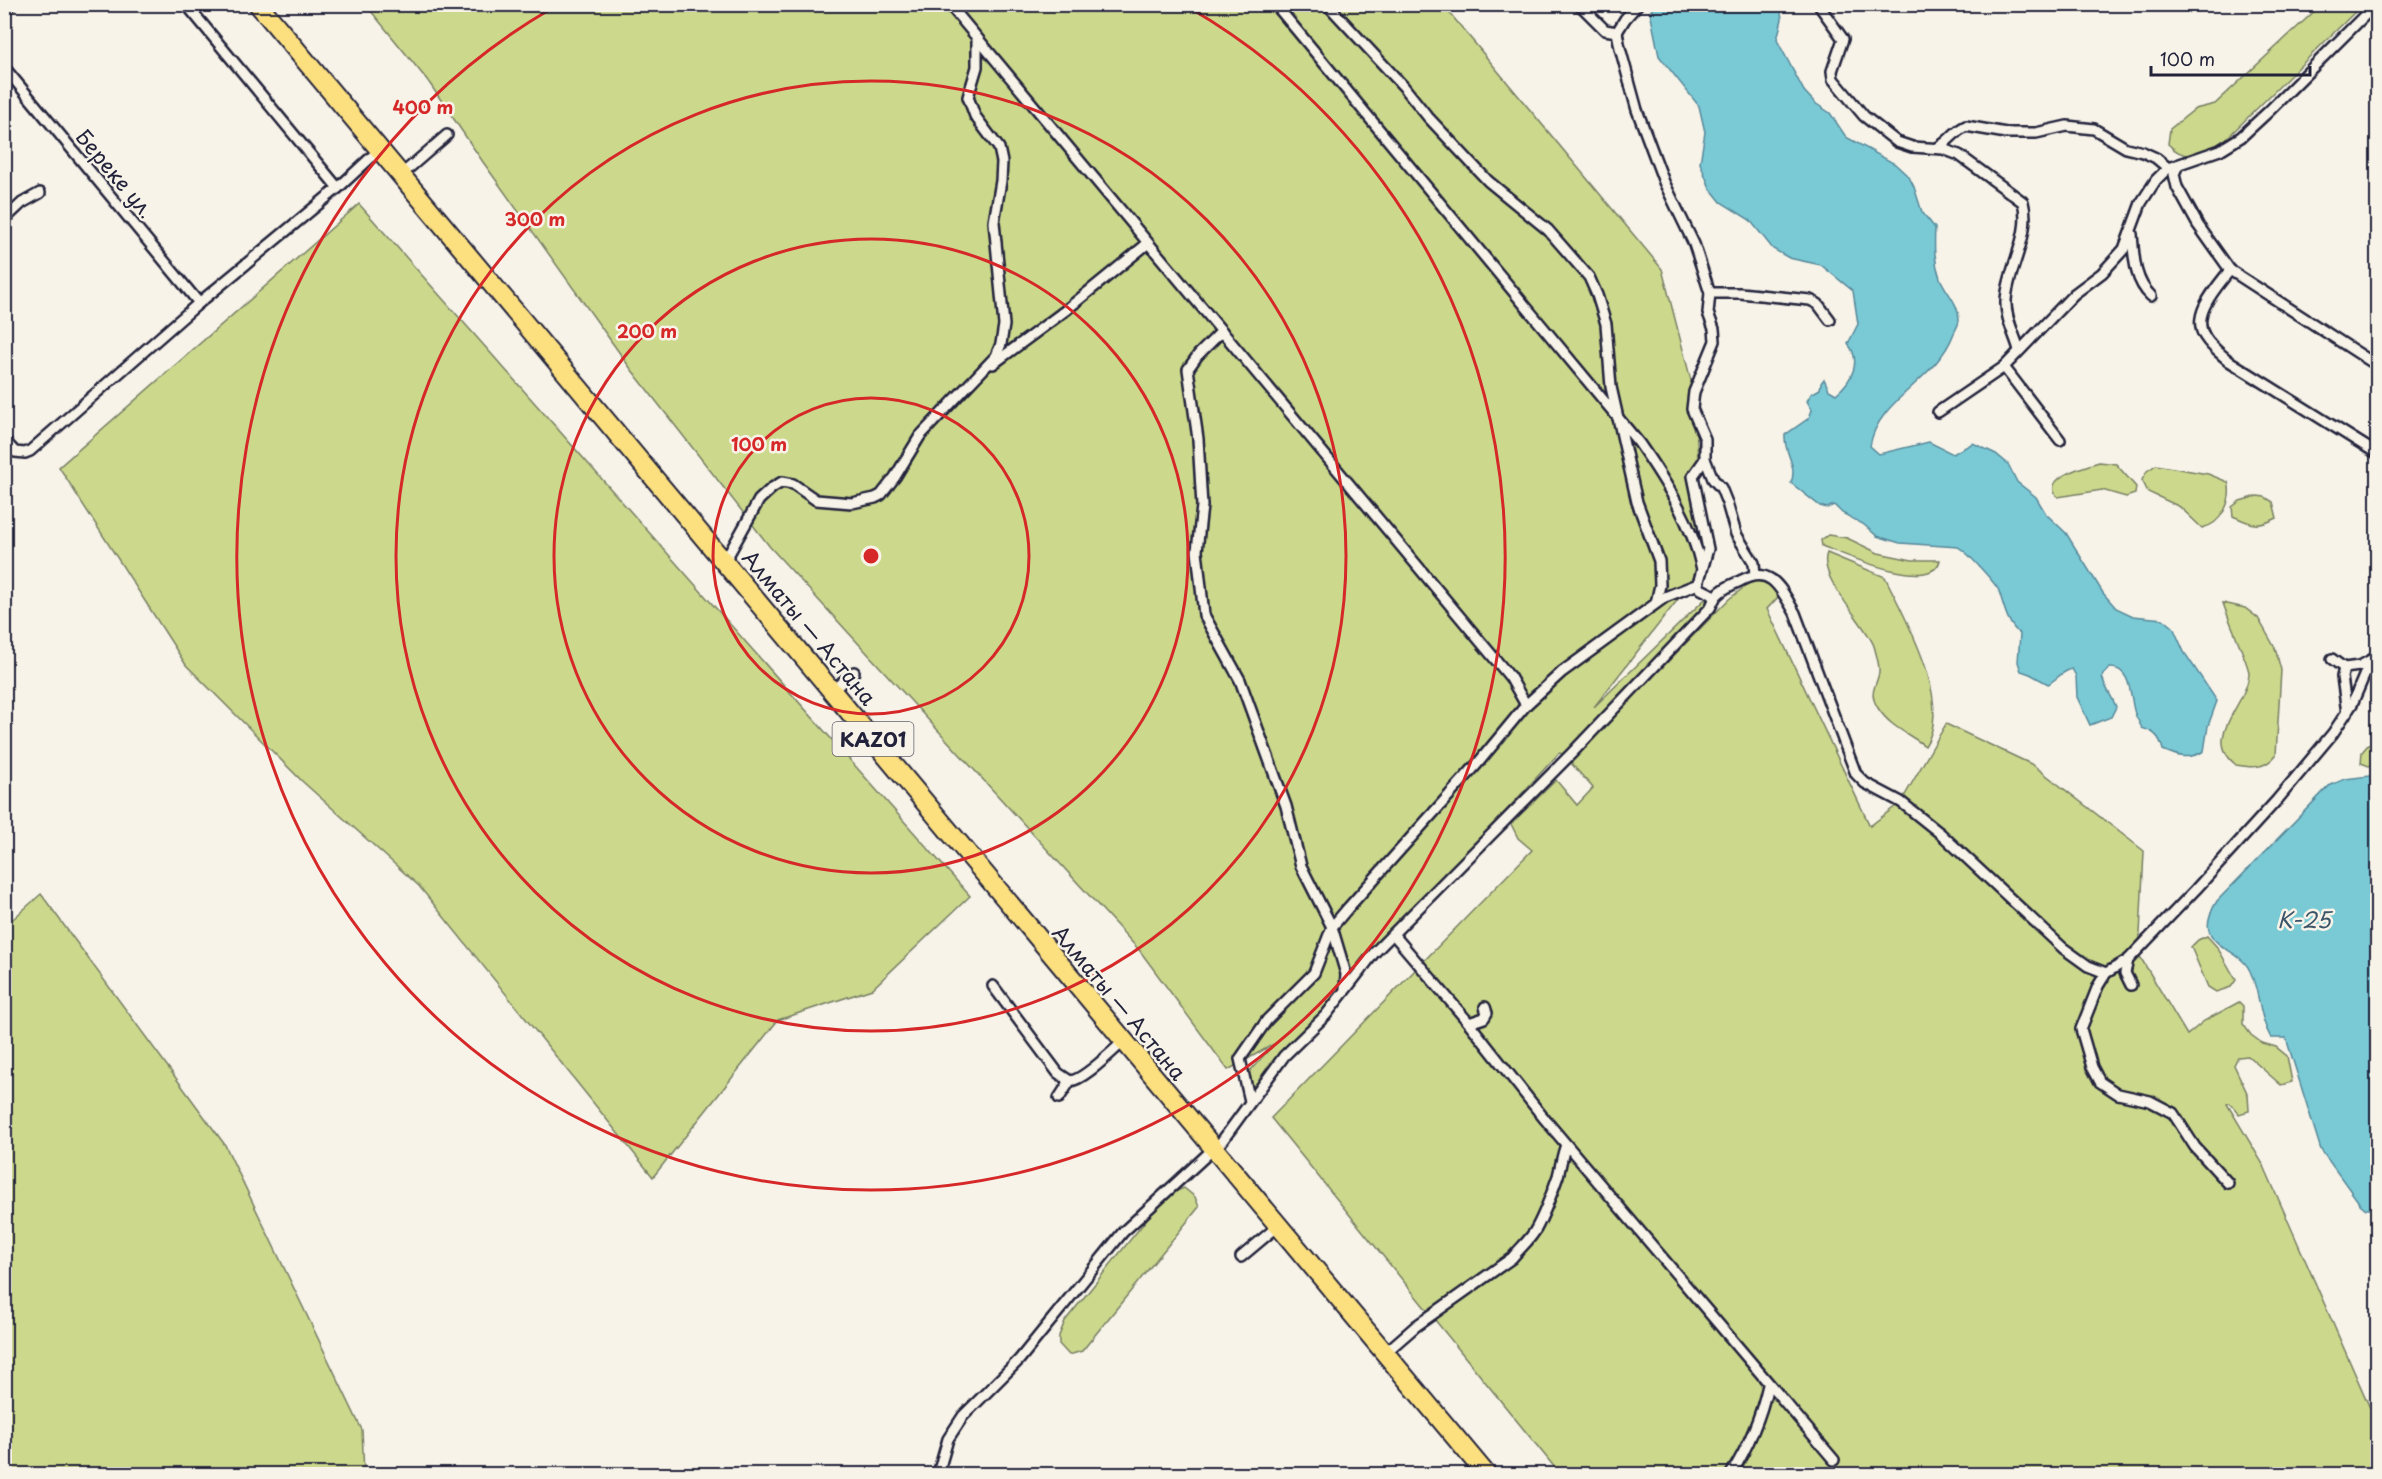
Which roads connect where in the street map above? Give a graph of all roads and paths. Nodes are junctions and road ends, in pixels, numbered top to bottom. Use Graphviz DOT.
graph roads {
  1 [pos="11,4"];
  2 [pos="186,4"];
  3 [pos="258,4"];
  4 [pos="949,4"];
  5 [pos="1275,4"];
  6 [pos="1326,4"];
  7 [pos="1579,4"];
  8 [pos="1638,4"];
  9 [pos="1818,4"];
  10 [pos="2376,4"];
  11 [pos="4,10"];
  12 [pos="1617,32"];
  13 [pos="977,39"];
  14 [pos="4,68"];
  15 [pos="447,135"];
  16 [pos="1947,142"];
  17 [pos="1937,148"];
  18 [pos="380,150"];
  19 [pos="1951,152"];
  20 [pos="2178,165"];
  21 [pos="2168,168"];
  22 [pos="401,176"];
  23 [pos="338,188"];
  24 [pos="40,193"];
  25 [pos="4,220"];
  26 [pos="2131,232"];
  27 [pos="1147,244"];
  28 [pos="2230,270"];
  29 [pos="1710,293"];
  30 [pos="2151,296"];
  31 [pos="199,303"];
  32 [pos="1830,320"];
  33 [pos="1222,331"];
  34 [pos="2019,351"];
  35 [pos="2378,366"];
  36 [pos="2004,367"];
  37 [pos="986,368"];
  38 [pos="1938,412"];
  39 [pos="1617,416"];
  40 [pos="4,440"];
  41 [pos="2060,440"];
  42 [pos="2378,454"];
  43 [pos="1705,459"];
  44 [pos="725,561"];
  45 [pos="1702,569"];
  46 [pos="1755,575"];
  47 [pos="1698,584"];
  48 [pos="1715,596"];
  49 [pos="1656,603"];
  50 [pos="2332,658"];
  51 [pos="2374,659"];
  52 [pos="2344,668"];
  53 [pos="854,672"];
  54 [pos="833,690"];
  55 [pos="1526,705"];
  56 [pos="2346,712"];
  57 [pos="1332,927"];
  58 [pos="1393,934"];
  59 [pos="2128,960"];
  60 [pos="2106,973"];
  61 [pos="993,986"];
  62 [pos="2131,986"];
  63 [pos="1345,988"];
  64 [pos="1485,1006"];
  65 [pos="1469,1023"];
  66 [pos="1123,1042"];
  67 [pos="1070,1081"];
  68 [pos="1059,1098"];
  69 [pos="1250,1101"];
  70 [pos="1566,1144"];
  71 [pos="1213,1149"];
  72 [pos="2228,1183"];
  73 [pos="1278,1226"];
  74 [pos="1241,1257"];
  75 [pos="1385,1353"];
  76 [pos="1768,1385"];
  77 [pos="1834,1460"];
  78 [pos="938,1474"];
  79 [pos="1486,1474"];
  80 [pos="1731,1474"];
  1 -- 11 [label="street"];
  2 -- 23 [label="street"];
  3 -- 18 [label="highway, Алматы — Астана / KАZ01"];
  4 -- 13 [label="street"];
  5 -- 39 [label="street"];
  6 -- 39 [label="street"];
  7 -- 12 [label="street"];
  8 -- 12 [label="street"];
  9 -- 17 [label="street"];
  10 -- 20 [label="street"];
  12 -- 29 [label="street"];
  13 -- 27 [label="street"];
  13 -- 37 [label="street"];
  14 -- 31 [label="street, Береке ул."];
  15 -- 22 [label="street"];
  16 -- 17 [label="street"];
  16 -- 19 [label="street"];
  16 -- 21 [label="street"];
  17 -- 19 [label="street"];
  18 -- 22 [label="highway, Алматы — Астана / KАZ01"];
  18 -- 23 [label="street"];
  19 -- 34 [label="street"];
  20 -- 21 [label="street"];
  20 -- 28 [label="street"];
  21 -- 26 [label="street"];
  22 -- 44 [label="highway, Алматы — Астана / KАZ01"];
  23 -- 31 [label="street"];
  24 -- 25 [label="street"];
  26 -- 30 [label="street"];
  26 -- 34 [label="street"];
  27 -- 33 [label="street"];
  27 -- 37 [label="street"];
  28 -- 35 [label="street"];
  28 -- 42 [label="street"];
  29 -- 32 [label="street"];
  29 -- 43 [label="street"];
  31 -- 40 [label="street"];
  33 -- 55 [label="street"];
  33 -- 57 [label="street"];
  34 -- 36 [label="street"];
  36 -- 38 [label="street"];
  36 -- 41 [label="street"];
  37 -- 44 [label="street"];
  39 -- 45 [label="street"];
  39 -- 49 [label="street"];
  43 -- 45 [label="street"];
  43 -- 46 [label="street"];
  44 -- 54 [label="highway, Алматы — Астана / KАZ01"];
  45 -- 47 [label="street"];
  46 -- 48 [label="street"];
  46 -- 60 [label="street"];
  47 -- 48 [label="street"];
  47 -- 49 [label="street"];
  48 -- 58 [label="street"];
  49 -- 55 [label="street"];
  50 -- 52 [label="street"];
  51 -- 52 [label="street"];
  51 -- 56 [label="street"];
  52 -- 56 [label="street"];
  53 -- 54 [label="street"];
  54 -- 66 [label="highway, Алматы — Астана / KАZ01"];
  55 -- 57 [label="street"];
  56 -- 59 [label="street"];
  57 -- 63 [label="street"];
  57 -- 69 [label="street"];
  58 -- 63 [label="street"];
  58 -- 65 [label="street"];
  59 -- 60 [label="street"];
  59 -- 62 [label="street"];
  60 -- 72 [label="street"];
  61 -- 67 [label="street"];
  63 -- 69 [label="street"];
  64 -- 65 [label="street"];
  65 -- 70 [label="street"];
  66 -- 67 [label="street"];
  66 -- 71 [label="highway, Алматы — Астана / KАZ01"];
  67 -- 68 [label="street"];
  69 -- 71 [label="street"];
  70 -- 75 [label="street"];
  70 -- 76 [label="street"];
  71 -- 73 [label="highway, Алматы — Астана / KАZ01"];
  71 -- 78 [label="street"];
  73 -- 74 [label="street"];
  73 -- 75 [label="highway, Алматы — Астана / KАZ01"];
  75 -- 79 [label="highway, Алматы — Астана / KАZ01"];
  76 -- 77 [label="street"];
  76 -- 80 [label="street"];
}
